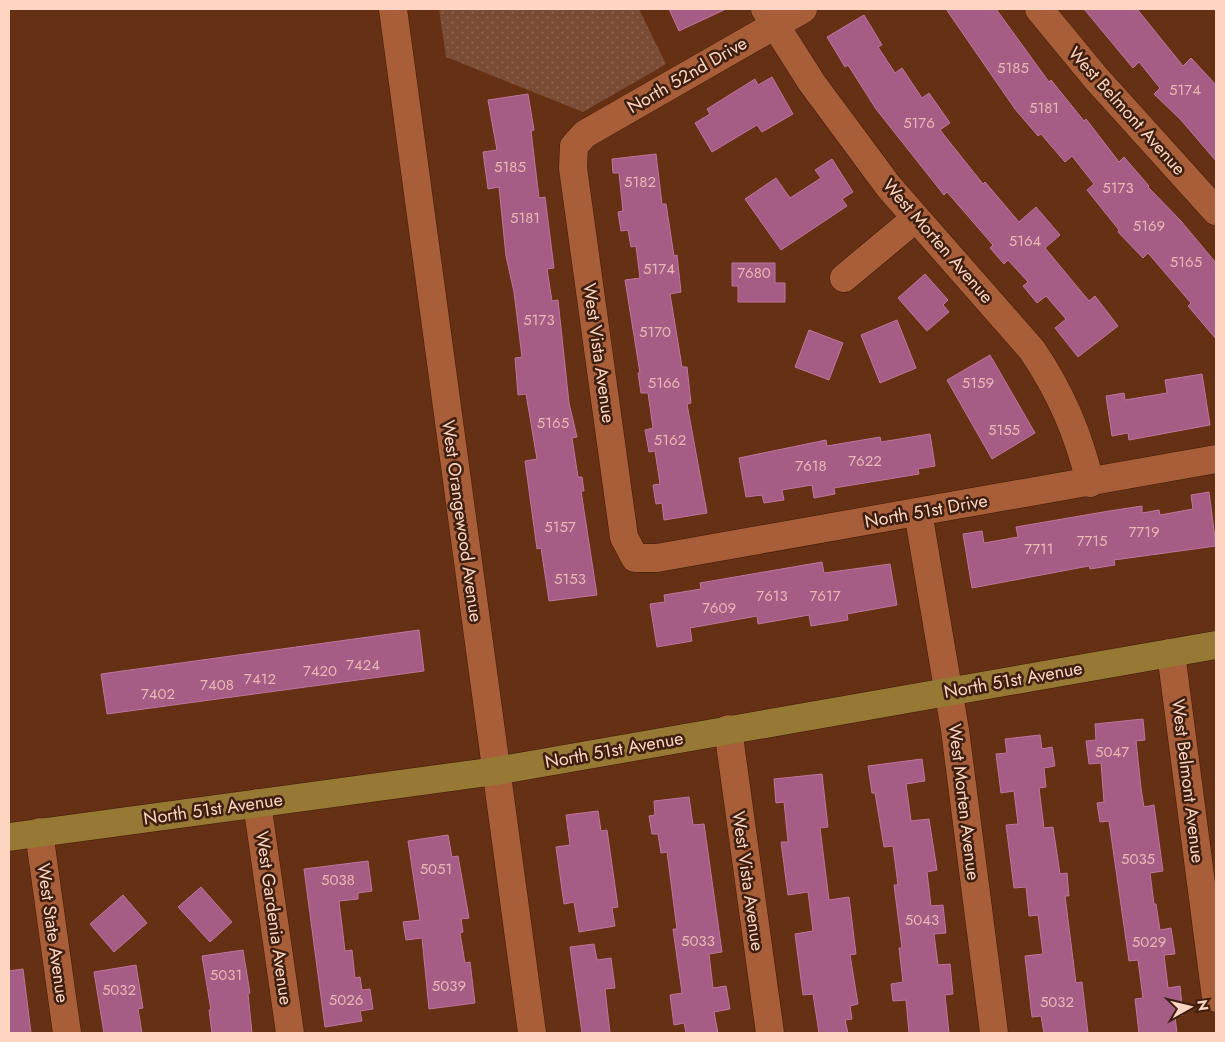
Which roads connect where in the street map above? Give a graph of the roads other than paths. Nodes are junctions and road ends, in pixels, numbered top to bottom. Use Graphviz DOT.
graph roads {
  1 [pos="393,9"];
  2 [pos="804,9"];
  3 [pos="1039,9"];
  4 [pos="770,17"];
  5 [pos="574,146"];
  6 [pos="1216,211"];
  7 [pos="916,218"];
  8 [pos="844,278"];
  9 [pos="1216,459"];
  10 [pos="1090,483"];
  11 [pos="918,512"];
  12 [pos="635,558"];
  13 [pos="1216,645"];
  14 [pos="1171,653"];
  15 [pos="948,690"];
  16 [pos="728,729"];
  17 [pos="496,771"];
  18 [pos="257,803"];
  19 [pos="39,832"];
  20 [pos="9,837"];
  21 [pos="1216,998"];
  22 [pos="68,1033"];
  23 [pos="290,1033"];
  24 [pos="532,1033"];
  25 [pos="770,1033"];
  26 [pos="994,1033"];
  1 -- 17 [label="street, West Orangewood Avenue"];
  2 -- 4 [label="street, North 52nd Drive"];
  3 -- 6 [label="street, West Belmont Avenue"];
  4 -- 5 [label="street, North 52nd Drive"];
  4 -- 7 [label="street, West Morten Avenue"];
  5 -- 12 [label="street, West Vista Avenue"];
  7 -- 8 [label="street"];
  7 -- 10 [label="street, West Morten Avenue"];
  9 -- 10 [label="street, North 51st Drive"];
  10 -- 11 [label="street, North 51st Drive"];
  11 -- 12 [label="street, North 51st Drive"];
  11 -- 15 [label="street, West Morten Avenue"];
  13 -- 14 [label="main road, North 51st Avenue"];
  14 -- 15 [label="main road, North 51st Avenue"];
  14 -- 21 [label="street, West Belmont Avenue"];
  15 -- 16 [label="main road, North 51st Avenue"];
  15 -- 26 [label="street, West Morten Avenue"];
  16 -- 17 [label="main road, North 51st Avenue"];
  16 -- 25 [label="street, West Vista Avenue"];
  17 -- 18 [label="main road, North 51st Avenue"];
  17 -- 24 [label="street, West Orangewood Avenue"];
  18 -- 19 [label="main road, North 51st Avenue"];
  18 -- 23 [label="street, West Gardenia Avenue"];
  19 -- 20 [label="main road, North 51st Avenue"];
  19 -- 22 [label="street, West State Avenue"];
}
